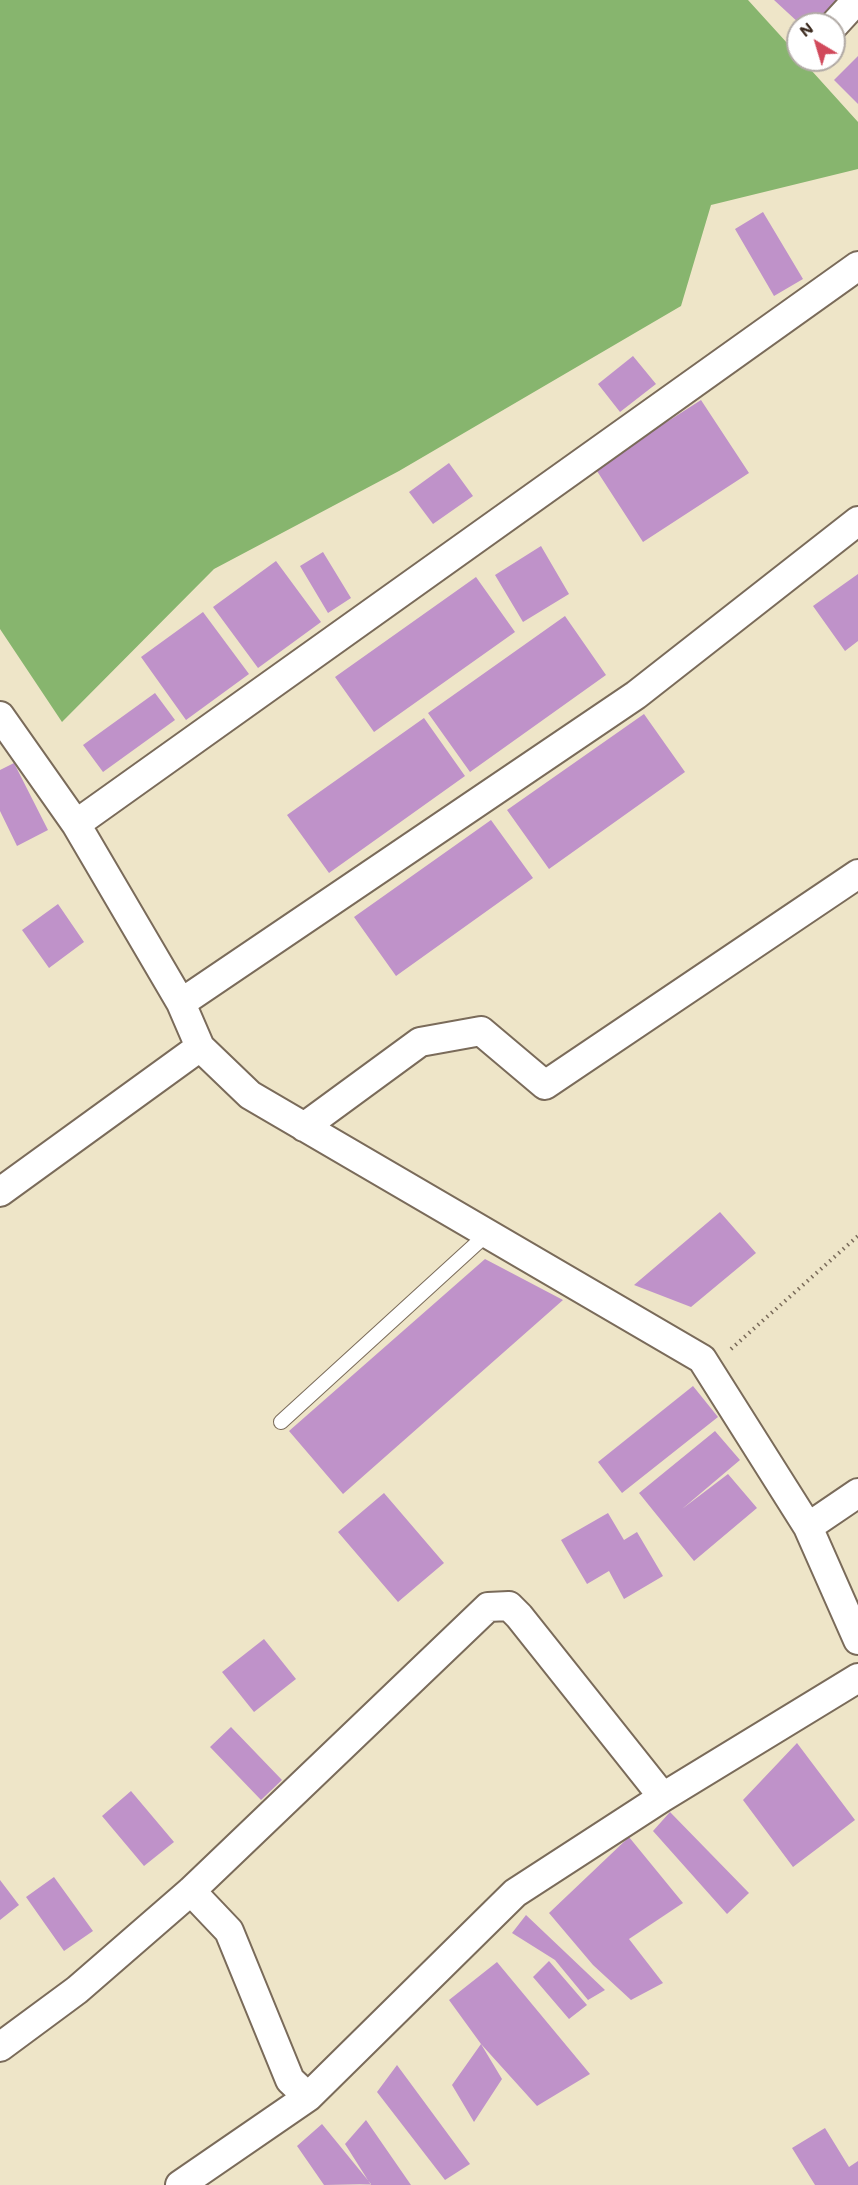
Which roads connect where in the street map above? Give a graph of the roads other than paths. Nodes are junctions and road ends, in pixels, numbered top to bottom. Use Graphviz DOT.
graph roads {
  1 [pos="857,0"];
  2 [pos="846,12"];
  3 [pos="858,266"];
  4 [pos="858,521"];
  5 [pos="0,716"];
  6 [pos="75,824"];
  7 [pos="858,874"];
  8 [pos="181,1003"];
  9 [pos="200,1047"];
  10 [pos="304,1127"];
  11 [pos="0,1192"];
  12 [pos="487,1234"];
  13 [pos="282,1422"];
  14 [pos="858,1493"];
  15 [pos="808,1527"];
  16 [pos="858,1640"];
  17 [pos="858,1678"];
  18 [pos="663,1797"];
  19 [pos="190,1891"];
  20 [pos="0,2048"];
  21 [pos="308,2097"];
  22 [pos="180,2185"];
  1 -- 2 [label="street"];
  3 -- 6 [label="street"];
  4 -- 8 [label="street"];
  5 -- 6 [label="street"];
  6 -- 8 [label="street"];
  7 -- 10 [label="street"];
  8 -- 9 [label="street"];
  9 -- 10 [label="street"];
  9 -- 11 [label="street"];
  10 -- 12 [label="street"];
  12 -- 13 [label="lane"];
  12 -- 15 [label="street"];
  14 -- 15 [label="street"];
  15 -- 16 [label="street"];
  17 -- 18 [label="street"];
  18 -- 19 [label="street"];
  18 -- 21 [label="street"];
  19 -- 20 [label="street"];
  19 -- 21 [label="street"];
  21 -- 22 [label="street"];
}
